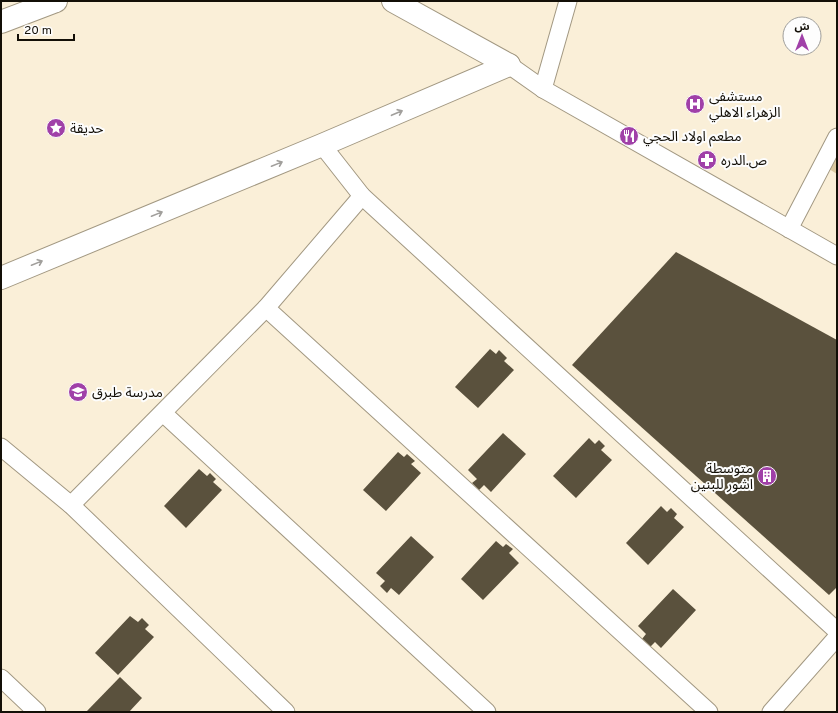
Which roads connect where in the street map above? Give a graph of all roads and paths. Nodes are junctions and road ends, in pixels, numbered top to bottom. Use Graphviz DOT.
graph roads {
  1 [pos="56,1"];
  2 [pos="393,1"];
  3 [pos="568,1"];
  4 [pos="1,22"];
  5 [pos="509,65"];
  6 [pos="542,89"];
  7 [pos="837,137"];
  8 [pos="322,145"];
  9 [pos="362,196"];
  10 [pos="789,229"];
  11 [pos="837,256"];
  12 [pos="1,278"];
  13 [pos="266,308"];
  14 [pos="163,413"];
  15 [pos="1,447"];
  16 [pos="71,505"];
  17 [pos="837,631"];
  18 [pos="837,637"];
  19 [pos="1,678"];
  20 [pos="36,712"];
  21 [pos="286,712"];
  22 [pos="487,712"];
  23 [pos="709,712"];
  24 [pos="771,712"];
  1 -- 4 [label="street"];
  2 -- 5 [label="street"];
  3 -- 6 [label="street"];
  5 -- 6 [label="street"];
  8 -- 5 [label="street, one-way"];
  6 -- 10 [label="street"];
  7 -- 10 [label="street"];
  8 -- 9 [label="street"];
  12 -- 8 [label="street, one-way"];
  9 -- 13 [label="street"];
  9 -- 17 [label="street"];
  10 -- 11 [label="street"];
  13 -- 14 [label="street"];
  13 -- 23 [label="street"];
  14 -- 16 [label="street"];
  14 -- 22 [label="street"];
  15 -- 16 [label="street"];
  16 -- 21 [label="street"];
  18 -- 24 [label="street"];
  19 -- 20 [label="street"];
}
